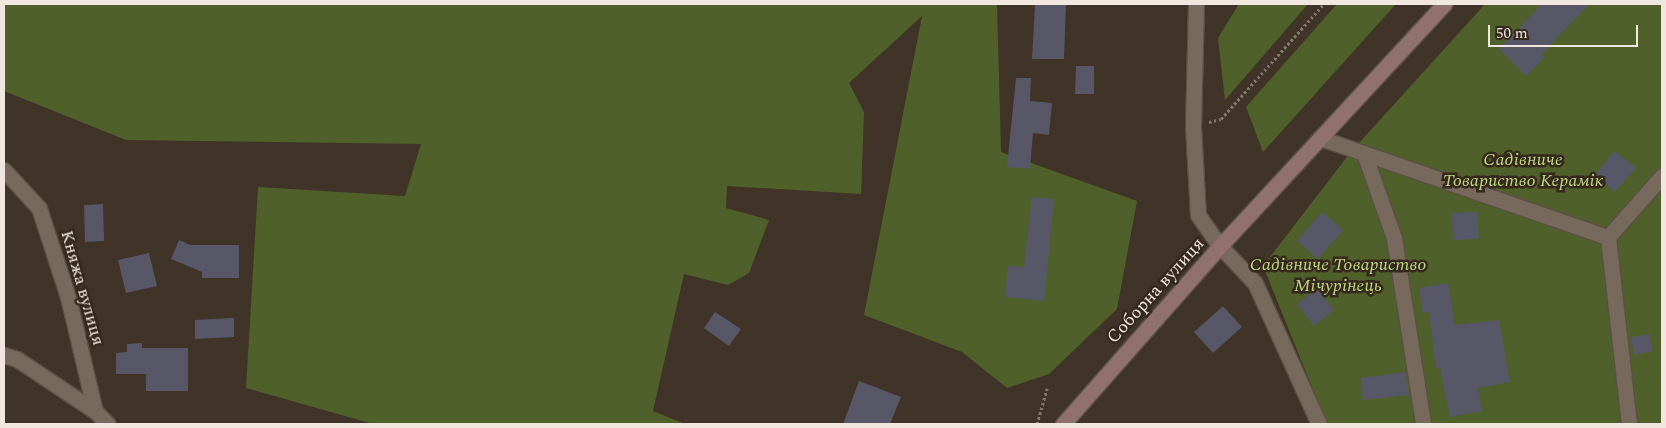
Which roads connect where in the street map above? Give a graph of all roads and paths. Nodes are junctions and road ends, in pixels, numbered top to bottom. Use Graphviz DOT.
graph roads {
  1 [pos="1196,4"];
  2 [pos="1324,4"];
  3 [pos="1444,4"];
  4 [pos="1193,126"];
  5 [pos="1320,138"];
  6 [pos="1364,153"];
  7 [pos="4,170"];
  8 [pos="1662,176"];
  9 [pos="1608,236"];
  10 [pos="1220,246"];
  11 [pos="4,355"];
  12 [pos="1047,388"];
  13 [pos="95,411"];
  14 [pos="108,424"];
  15 [pos="1037,424"];
  16 [pos="1063,424"];
  17 [pos="1319,424"];
  18 [pos="1423,424"];
  19 [pos="1629,424"];
  1 -- 4 [label="street"];
  2 -- 4 [label="path"];
  3 -- 5 [label="main road"];
  4 -- 10 [label="street"];
  5 -- 6 [label="street"];
  5 -- 10 [label="main road"];
  6 -- 9 [label="street"];
  6 -- 18 [label="street"];
  7 -- 13 [label="street, Княжа вулиця"];
  8 -- 9 [label="street"];
  9 -- 19 [label="street"];
  10 -- 16 [label="main road, Соборна вулиця"];
  10 -- 17 [label="street, Соборна вулиця"];
  11 -- 13 [label="street"];
  12 -- 15 [label="path"];
  13 -- 14 [label="street"];
}
